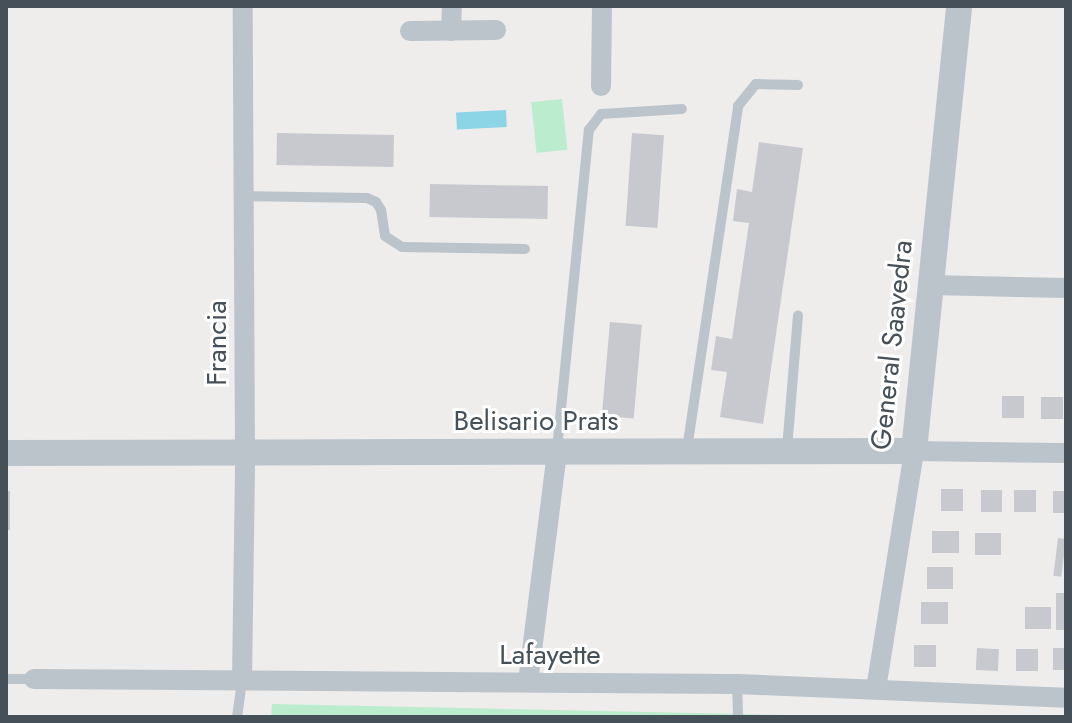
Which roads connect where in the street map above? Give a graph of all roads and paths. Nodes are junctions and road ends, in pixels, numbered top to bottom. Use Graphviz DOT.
graph roads {
  1 [pos="243,6"];
  2 [pos="452,6"];
  3 [pos="602,6"];
  4 [pos="959,6"];
  5 [pos="496,30"];
  6 [pos="410,31"];
  7 [pos="451,31"];
  8 [pos="798,85"];
  9 [pos="601,86"];
  10 [pos="682,109"];
  11 [pos="244,196"];
  12 [pos="525,249"];
  13 [pos="931,285"];
  14 [pos="1066,288"];
  15 [pos="798,315"];
  16 [pos="914,451"];
  17 [pos="6,453"];
  18 [pos="245,453"];
  19 [pos="557,453"];
  20 [pos="686,453"];
  21 [pos="787,453"];
  22 [pos="1066,453"];
  23 [pos="6,679"];
  24 [pos="34,679"];
  25 [pos="242,681"];
  26 [pos="528,682"];
  27 [pos="737,684"];
  28 [pos="876,689"];
  29 [pos="1066,698"];
  30 [pos="237,717"];
  31 [pos="738,717"];
  1 -- 11 [label="street, Francia"];
  2 -- 7 [label="street"];
  3 -- 9 [label="street"];
  4 -- 13 [label="street, General Saavedra"];
  5 -- 7 [label="street"];
  6 -- 7 [label="street"];
  8 -- 20 [label="lane"];
  10 -- 19 [label="lane"];
  11 -- 12 [label="lane"];
  11 -- 18 [label="street, Francia"];
  13 -- 14 [label="street"];
  13 -- 16 [label="street, General Saavedra"];
  15 -- 21 [label="lane"];
  16 -- 21 [label="street, Belisario Prats"];
  16 -- 22 [label="street, Belisario Prats"];
  16 -- 28 [label="street, General Saavedra"];
  17 -- 18 [label="street, Belisario Prats"];
  18 -- 19 [label="street, Belisario Prats"];
  18 -- 25 [label="street, Francia"];
  19 -- 20 [label="street, Belisario Prats"];
  19 -- 26 [label="street"];
  20 -- 21 [label="street, Belisario Prats"];
  23 -- 24 [label="lane"];
  24 -- 25 [label="street, Lafayette"];
  25 -- 26 [label="street, Lafayette"];
  25 -- 30 [label="lane"];
  26 -- 27 [label="street, Lafayette"];
  27 -- 28 [label="street, Lafayette"];
  27 -- 31 [label="lane"];
  28 -- 29 [label="street, Lafayette"];
}
